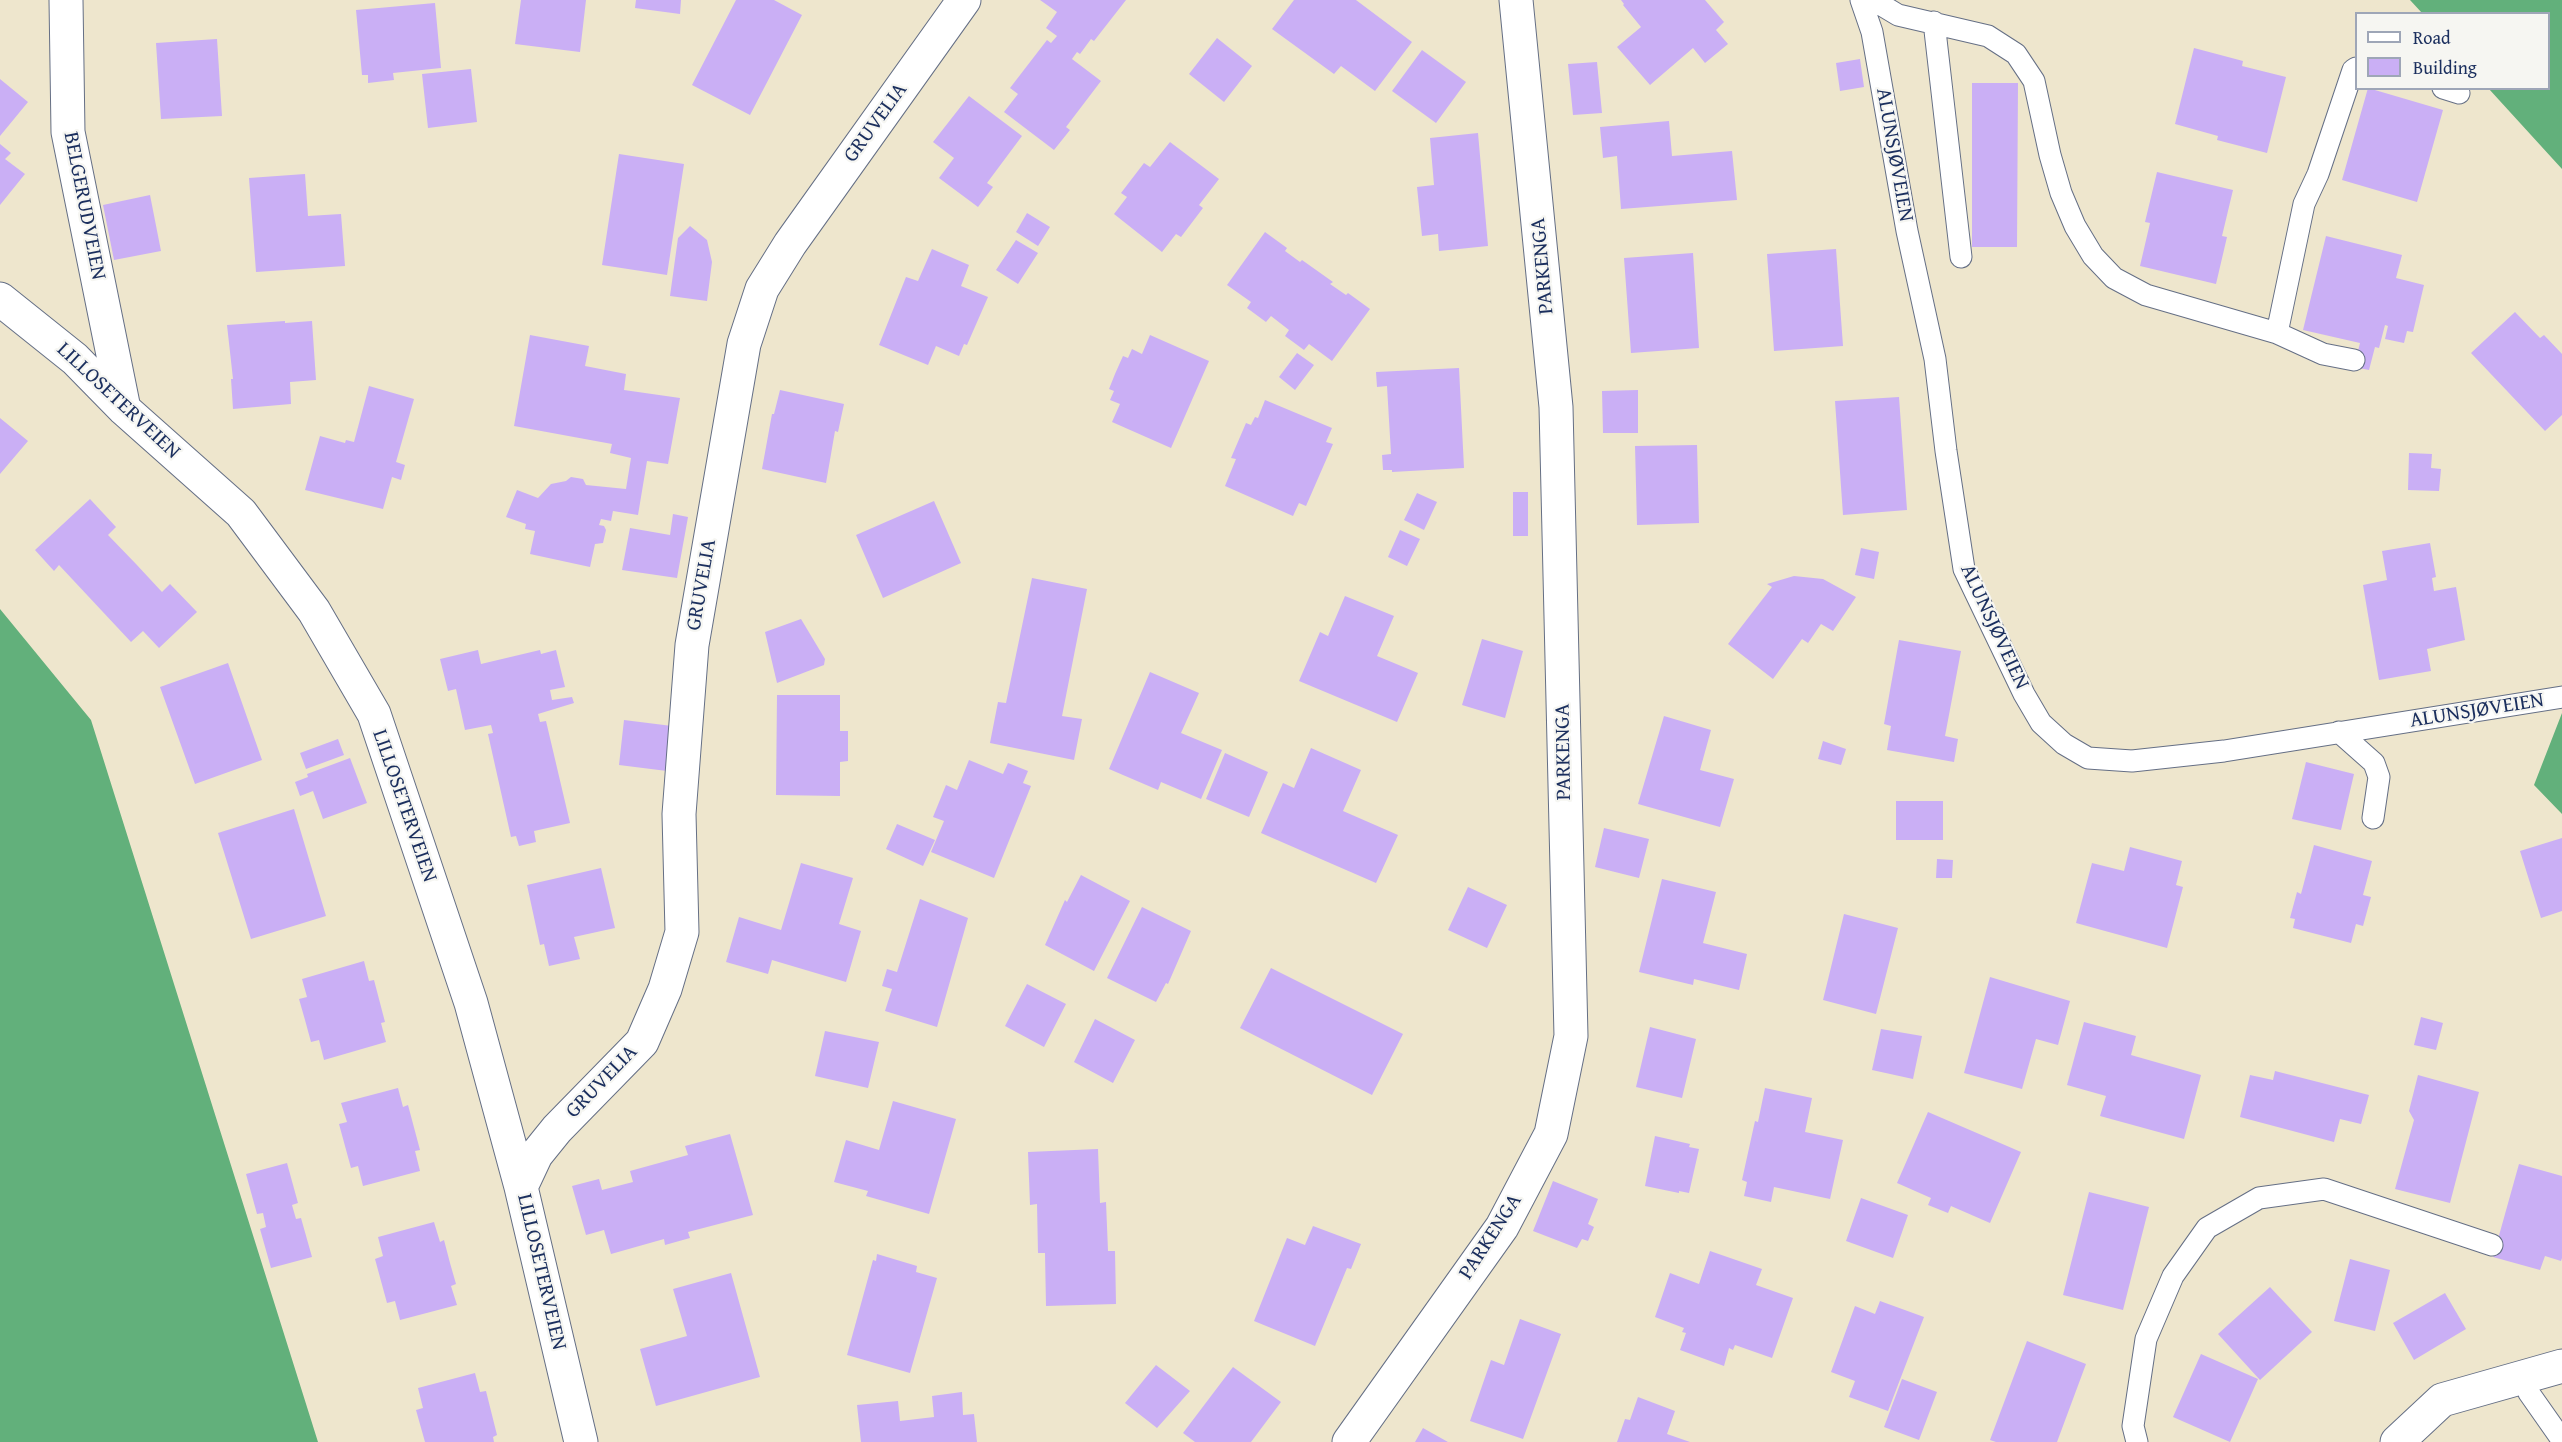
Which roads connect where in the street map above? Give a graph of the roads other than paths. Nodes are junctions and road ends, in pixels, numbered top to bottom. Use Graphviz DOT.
graph roads {
  1 [pos="66,0"];
  2 [pos="964,0"];
  3 [pos="1516,0"];
  4 [pos="1861,0"];
  5 [pos="1873,0"];
  6 [pos="1934,22"];
  7 [pos="2355,69"];
  8 [pos="1961,257"];
  9 [pos="0,299"];
  10 [pos="2277,333"];
  11 [pos="2354,360"];
  12 [pos="124,409"];
  13 [pos="2562,697"];
  14 [pos="2339,732"];
  15 [pos="2373,818"];
  16 [pos="521,1187"];
  17 [pos="2492,1245"];
  18 [pos="2562,1366"];
  19 [pos="2524,1377"];
  20 [pos="2562,1440"];
  21 [pos="581,1442"];
  22 [pos="1349,1442"];
  23 [pos="2137,1442"];
  24 [pos="2397,1442"];
  1 -- 12 [label="street, BELGERUDVEIEN"];
  2 -- 16 [label="street, GRUVELIA"];
  3 -- 22 [label="street, PARKENGA"];
  4 -- 14 [label="lane, ALUNSJØVEIEN"];
  5 -- 6 [label="lane"];
  6 -- 8 [label="lane"];
  6 -- 10 [label="lane"];
  7 -- 10 [label="lane"];
  9 -- 12 [label="street, LILLOSETERVEIEN"];
  10 -- 11 [label="lane"];
  12 -- 16 [label="street, LILLOSETERVEIEN"];
  13 -- 14 [label="lane, ALUNSJØVEIEN"];
  14 -- 15 [label="lane"];
  16 -- 21 [label="street, LILLOSETERVEIEN"];
  17 -- 23 [label="lane"];
  18 -- 19 [label="street"];
  19 -- 20 [label="lane"];
  19 -- 24 [label="street"];
}
